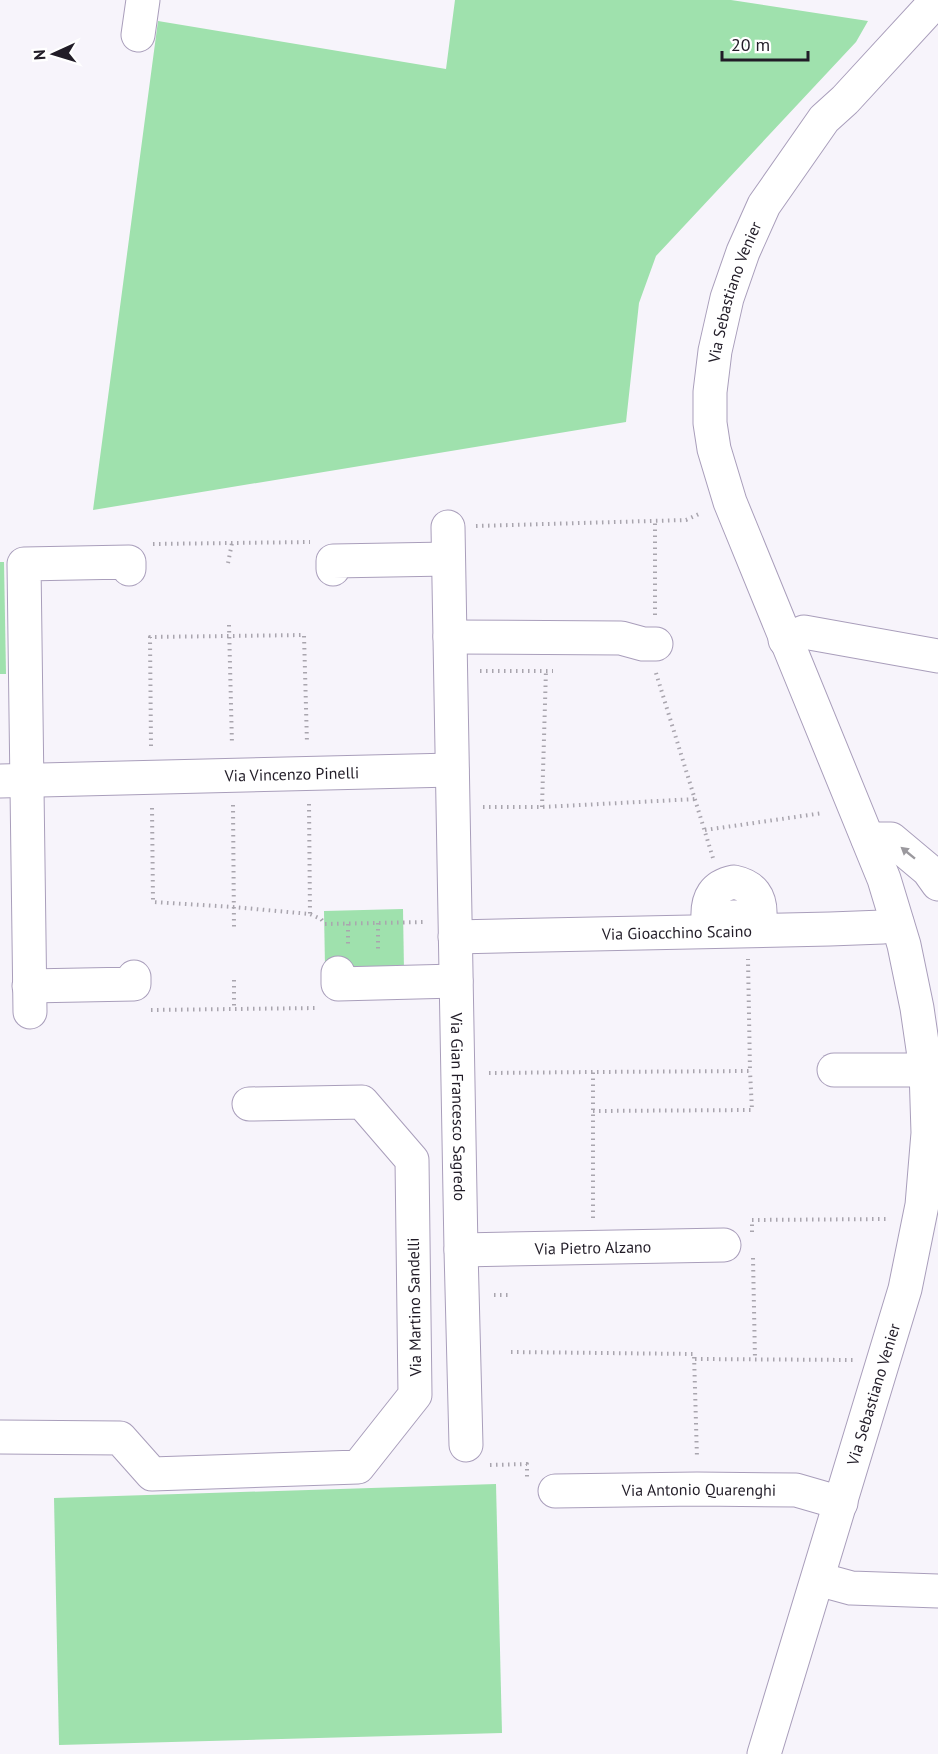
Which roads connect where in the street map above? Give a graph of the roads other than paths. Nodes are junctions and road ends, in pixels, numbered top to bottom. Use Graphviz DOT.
graph roads {
  1 [pos="143,0"];
  2 [pos="937,0"];
  3 [pos="138,36"];
  4 [pos="448,527"];
  5 [pos="448,559"];
  6 [pos="129,569"];
  7 [pos="333,569"];
  8 [pos="450,637"];
  9 [pos="785,640"];
  10 [pos="938,656"];
  11 [pos="654,662"];
  12 [pos="452,770"];
  13 [pos="13,780"];
  14 [pos="868,839"];
  15 [pos="938,884"];
  16 [pos="897,923"];
  17 [pos="442,929"];
  18 [pos="338,973"];
  19 [pos="134,977"];
  20 [pos="456,981"];
  21 [pos="834,1070"];
  22 [pos="926,1070"];
  23 [pos="249,1104"];
  24 [pos="918,1206"];
  25 [pos="743,1246"];
  26 [pos="461,1250"];
  27 [pos="464,1394"];
  28 [pos="415,1395"];
  29 [pos="0,1437"];
  30 [pos="473,1455"];
  31 [pos="541,1489"];
  32 [pos="841,1503"];
  33 [pos="818,1579"];
  34 [pos="938,1591"];
  35 [pos="764,1754"];
  1 -- 3 [label="street"];
  2 -- 9 [label="street, Via Sebastiano Venier"];
  4 -- 5 [label="street"];
  5 -- 7 [label="street"];
  5 -- 8 [label="street"];
  6 -- 13 [label="street"];
  8 -- 11 [label="street"];
  8 -- 12 [label="street"];
  9 -- 10 [label="street"];
  9 -- 14 [label="street, Via Sebastiano Venier"];
  12 -- 13 [label="street, Via Vincenzo Pinelli"];
  12 -- 17 [label="street, Via Gian Francesco Sagredo"];
  13 -- 19 [label="street"];
  15 -- 14 [label="street, one-way"];
  14 -- 16 [label="street, Via Sebastiano Venier"];
  16 -- 17 [label="street, Via Gioacchino Scaino"];
  16 -- 22 [label="street, Via Sebastiano Venier"];
  17 -- 20 [label="street, Via Gian Francesco Sagredo"];
  18 -- 20 [label="street"];
  20 -- 26 [label="street, Via Gian Francesco Sagredo"];
  21 -- 22 [label="street"];
  22 -- 24 [label="street, Via Sebastiano Venier"];
  23 -- 28 [label="street, Via Martino Sandelli"];
  24 -- 32 [label="street, Via Sebastiano Venier"];
  25 -- 26 [label="street, Via Pietro Alzano"];
  26 -- 27 [label="street, Via Gian Francesco Sagredo"];
  27 -- 28 [label="street"];
  27 -- 30 [label="street, Via Gian Francesco Sagredo"];
  28 -- 29 [label="street, Via Martino Sandelli"];
  31 -- 32 [label="street, Via Antonio Quarenghi"];
  32 -- 33 [label="street, Via Sebastiano Venier"];
  33 -- 34 [label="street"];
  33 -- 35 [label="street, Via Sebastiano Venier"];
}
